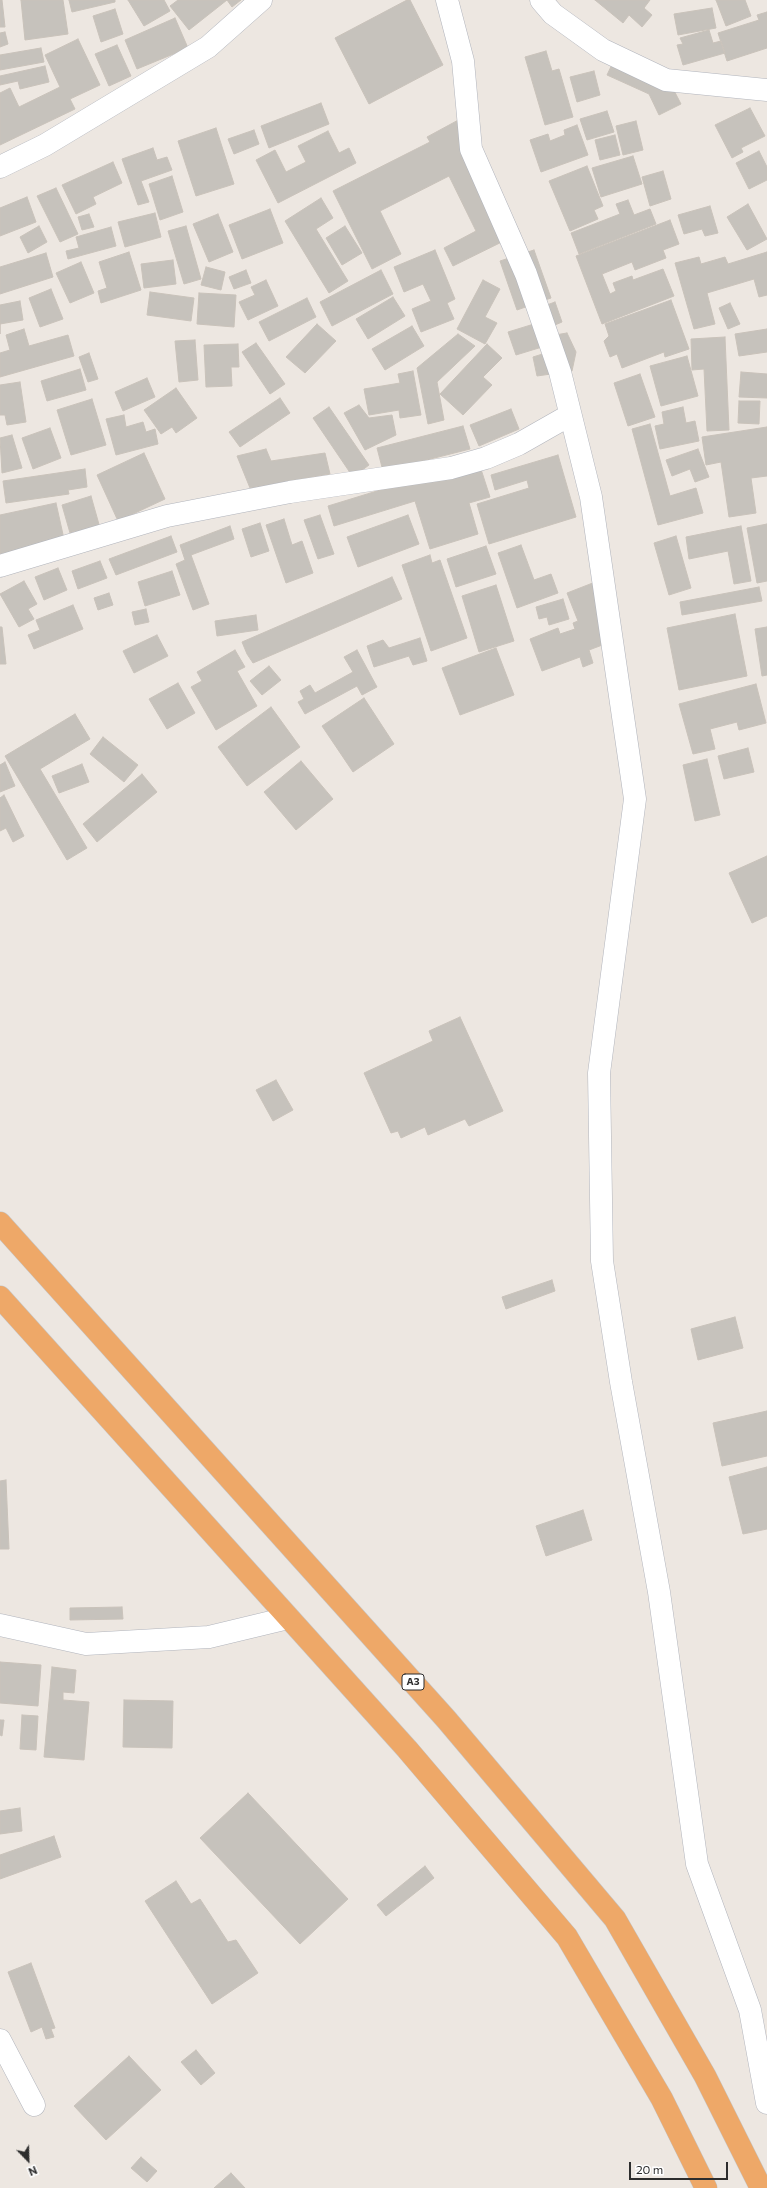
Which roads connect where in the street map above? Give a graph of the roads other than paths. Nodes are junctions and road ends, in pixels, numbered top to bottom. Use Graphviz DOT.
graph roads {
  1 [pos="261,0"];
  2 [pos="447,0"];
  3 [pos="541,0"];
  4 [pos="767,90"];
  5 [pos="0,167"];
  6 [pos="570,415"];
  7 [pos="0,566"];
  8 [pos="0,1223"];
  9 [pos="0,1297"];
  10 [pos="288,1618"];
  11 [pos="0,1625"];
  12 [pos="0,2040"];
  13 [pos="767,2103"];
  14 [pos="34,2105"];
  15 [pos="706,2188"];
  16 [pos="761,2188"];
  1 -- 5 [label="street"];
  2 -- 6 [label="street"];
  3 -- 4 [label="street"];
  6 -- 7 [label="street"];
  6 -- 13 [label="street"];
  8 -- 16 [label="highway, A3"];
  9 -- 10 [label="highway"];
  10 -- 11 [label="street"];
  10 -- 15 [label="highway"];
  12 -- 14 [label="street"];
}
